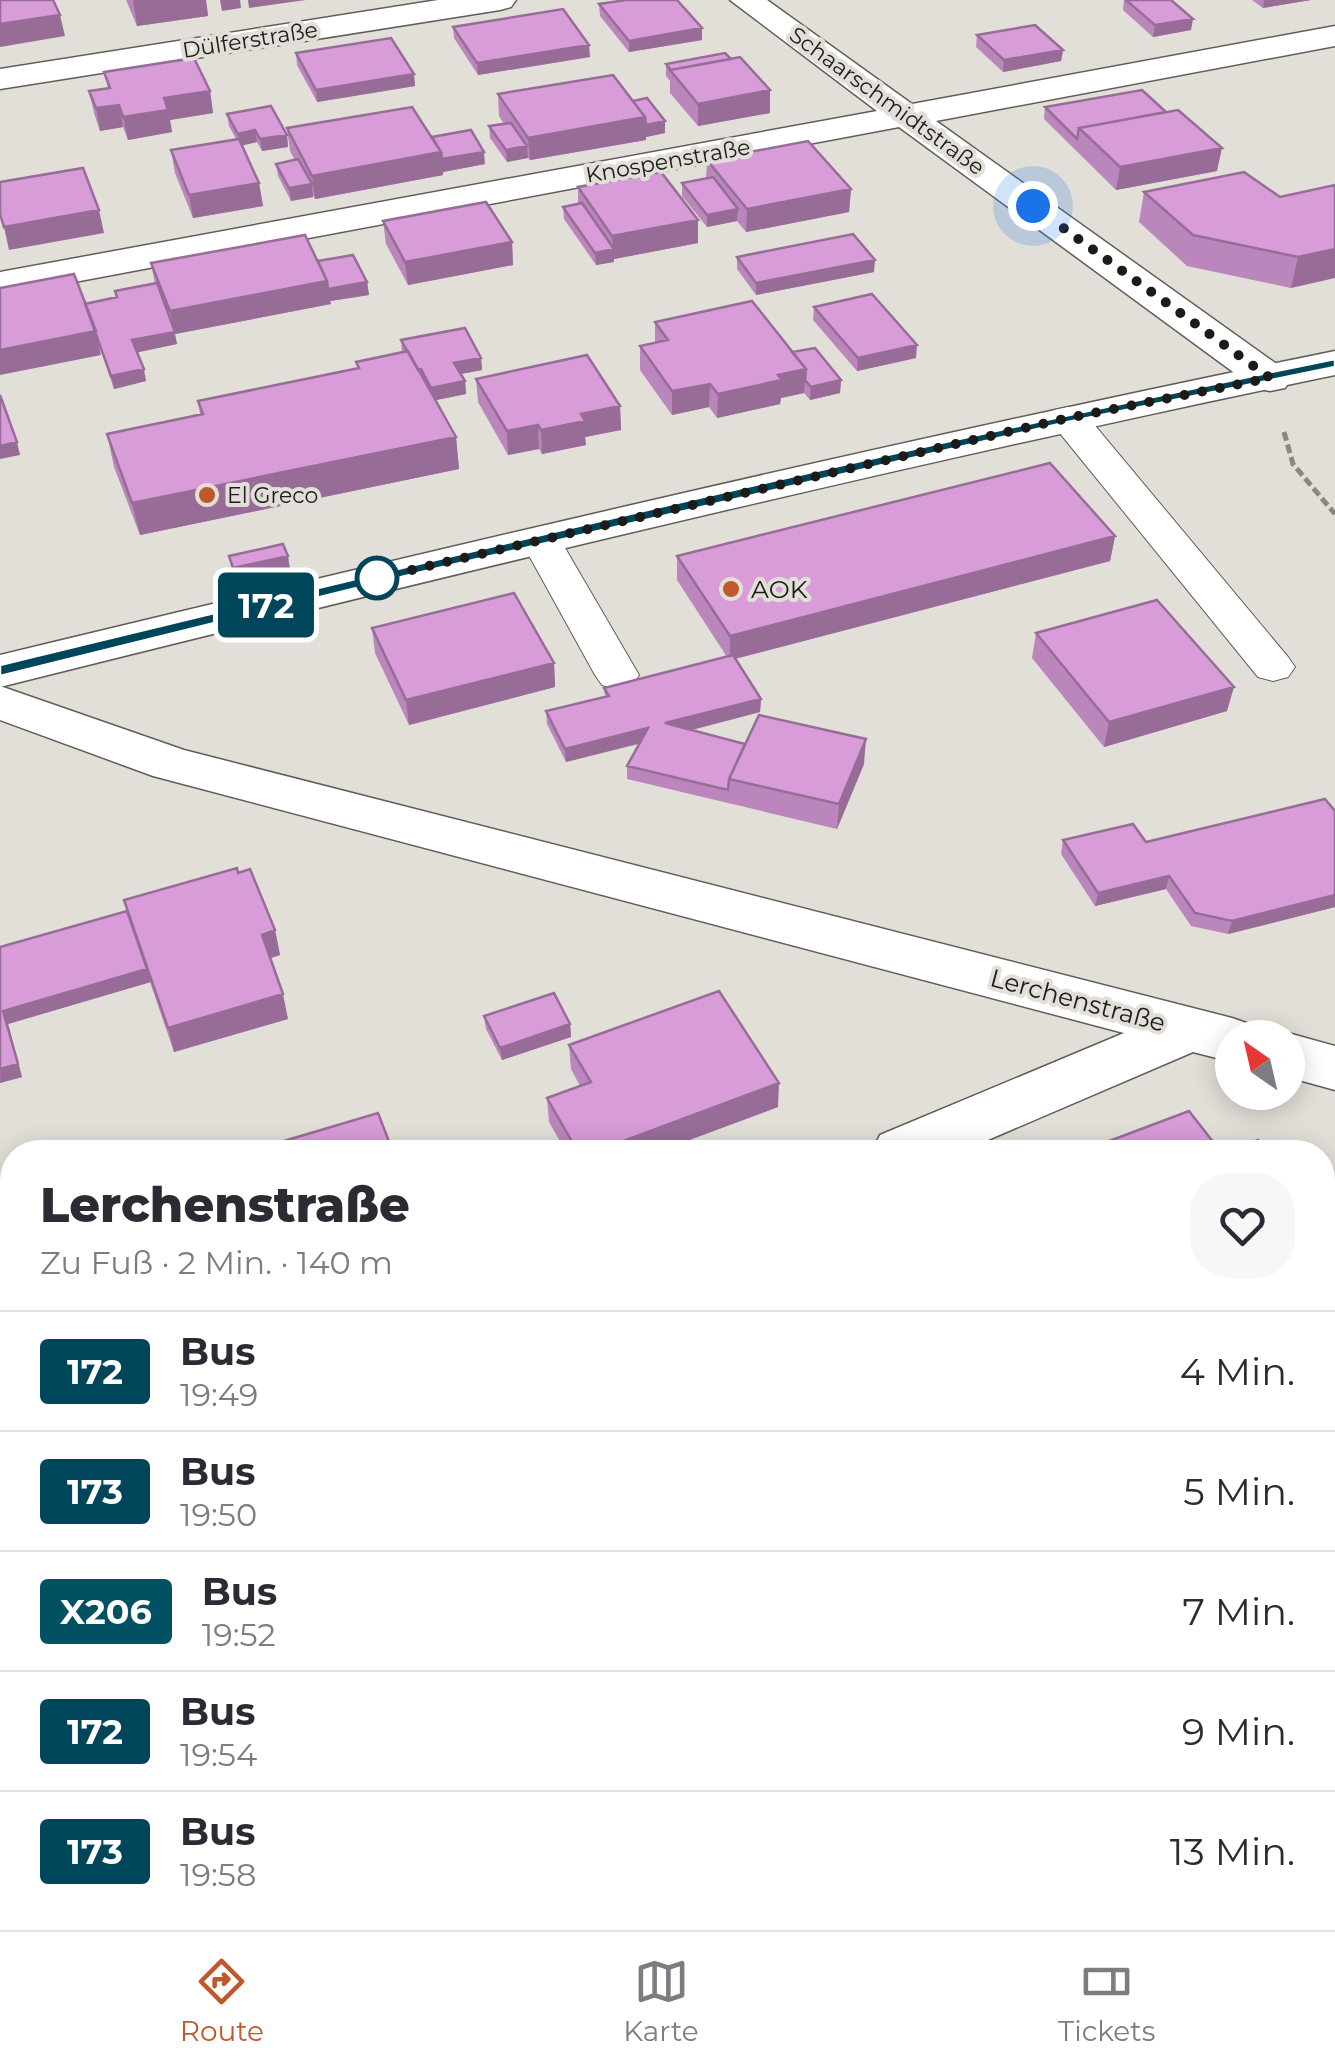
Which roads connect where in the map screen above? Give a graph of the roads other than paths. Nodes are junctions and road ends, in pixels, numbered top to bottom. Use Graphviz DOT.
graph roads {
  1 [pos="500,0"];
  2 [pos="746,0"];
  3 [pos="1335,36"];
  4 [pos="0,79"];
  5 [pos="910,116"];
  6 [pos="0,284"];
  7 [pos="1335,364"];
  8 [pos="1270,378"];
  9 [pos="1068,418"];
  10 [pos="541,541"];
  11 [pos="1273,668"];
  12 [pos="0,671"];
  13 [pos="618,675"];
  14 [pos="0,702"];
  15 [pos="1212,1035"];
  16 [pos="1305,1060"];
  17 [pos="1335,1068"];
  18 [pos="933,1140"];
  1 -- 4 [label="street, Dülferstraße"];
  2 -- 5 [label="street, Schaarschmidtstraße"];
  3 -- 5 [label="street, Knospenstraße"];
  5 -- 6 [label="street, Knospenstraße"];
  5 -- 8 [label="street, Schaarschmidtstraße"];
  7 -- 8 [label="street"];
  8 -- 9 [label="street"];
  9 -- 10 [label="street"];
  9 -- 11 [label="lane"];
  10 -- 12 [label="street"];
  10 -- 13 [label="lane"];
  14 -- 15 [label="street, Lerchenstraße"];
  15 -- 18 [label="street"];
  16 -- 17 [label="street"];
}
